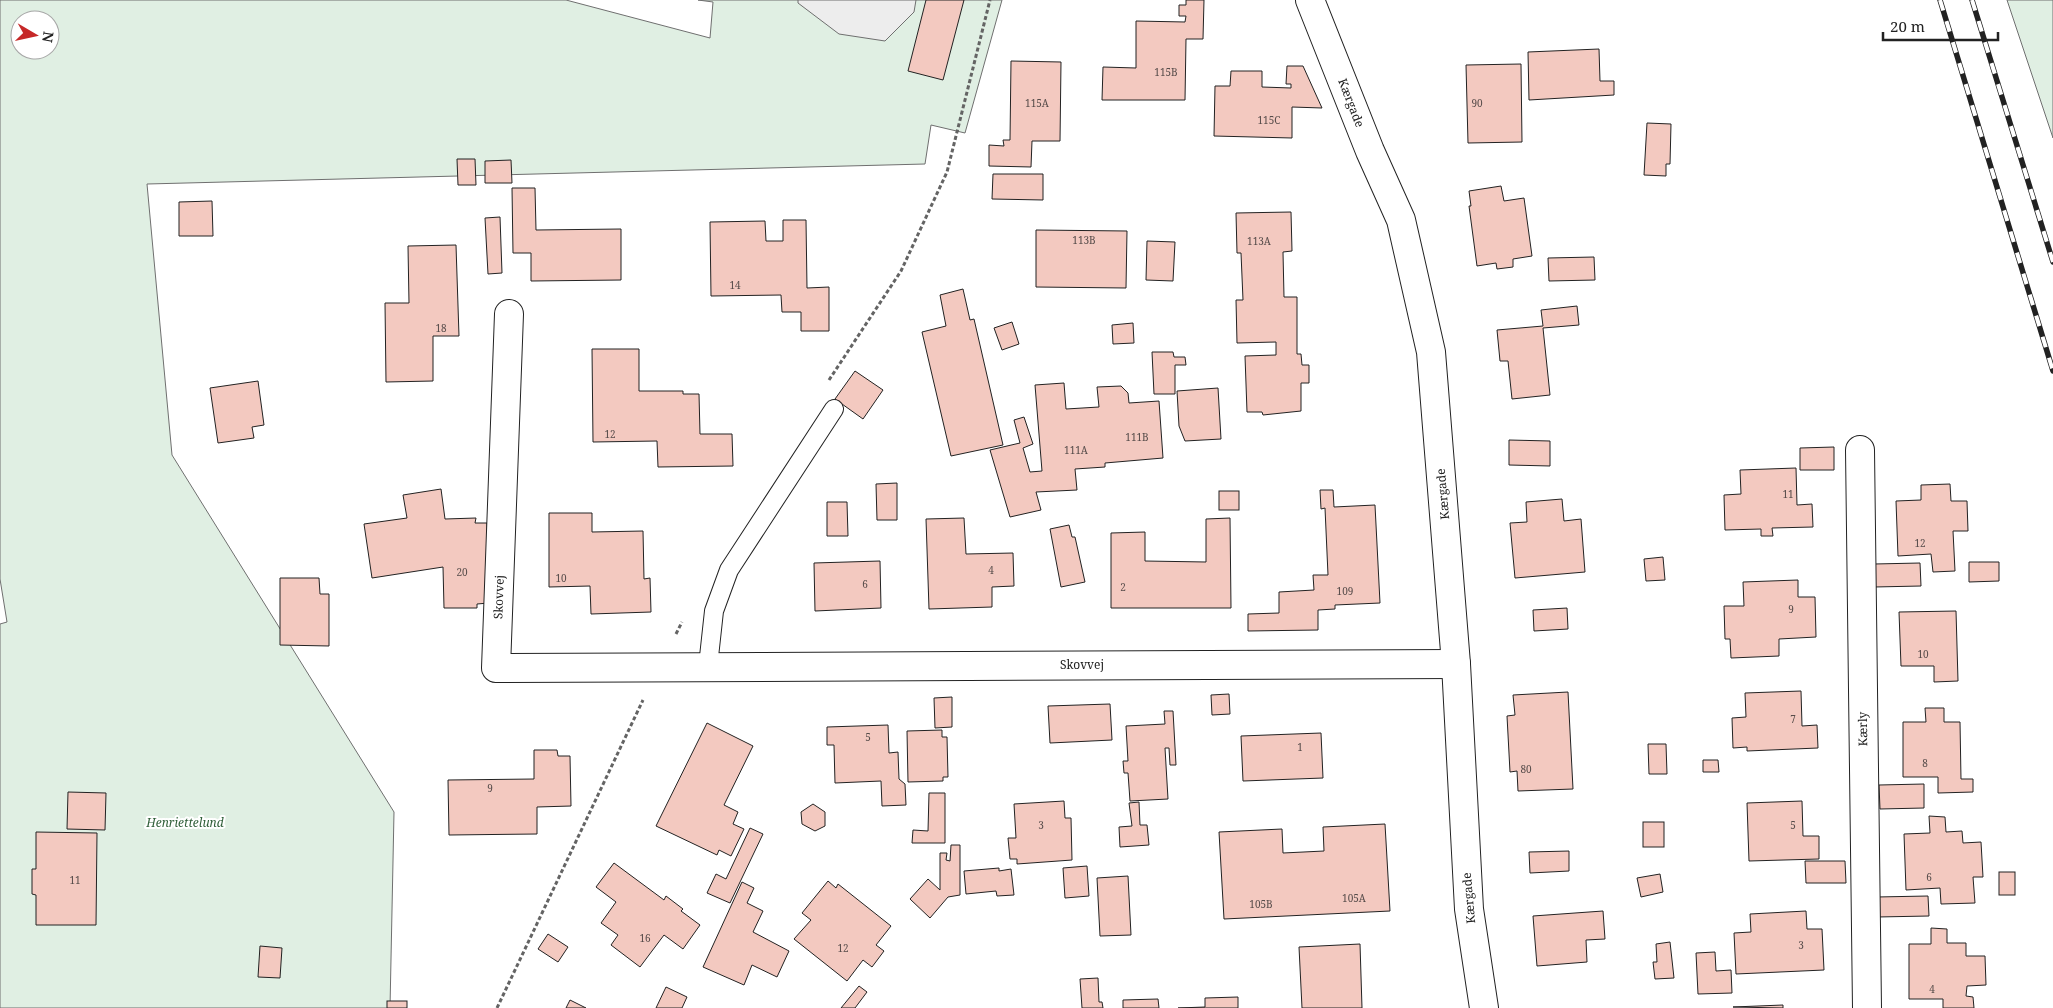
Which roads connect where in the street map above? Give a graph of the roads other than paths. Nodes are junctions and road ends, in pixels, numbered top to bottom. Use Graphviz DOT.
graph roads {
  1 [pos="1310,0"];
  2 [pos="509,314"];
  3 [pos="834,409"];
  4 [pos="1860,450"];
  5 [pos="1456,664"];
  6 [pos="708,666"];
  7 [pos="1484,1008"];
  8 [pos="1866,1008"];
  1 -- 5 [label="street, Kærgade"];
  2 -- 6 [label="street, Skovvej"];
  3 -- 6 [label="lane"];
  4 -- 8 [label="street, Kærly"];
  5 -- 6 [label="street, Skovvej"];
  5 -- 7 [label="street, Kærgade"];
}
